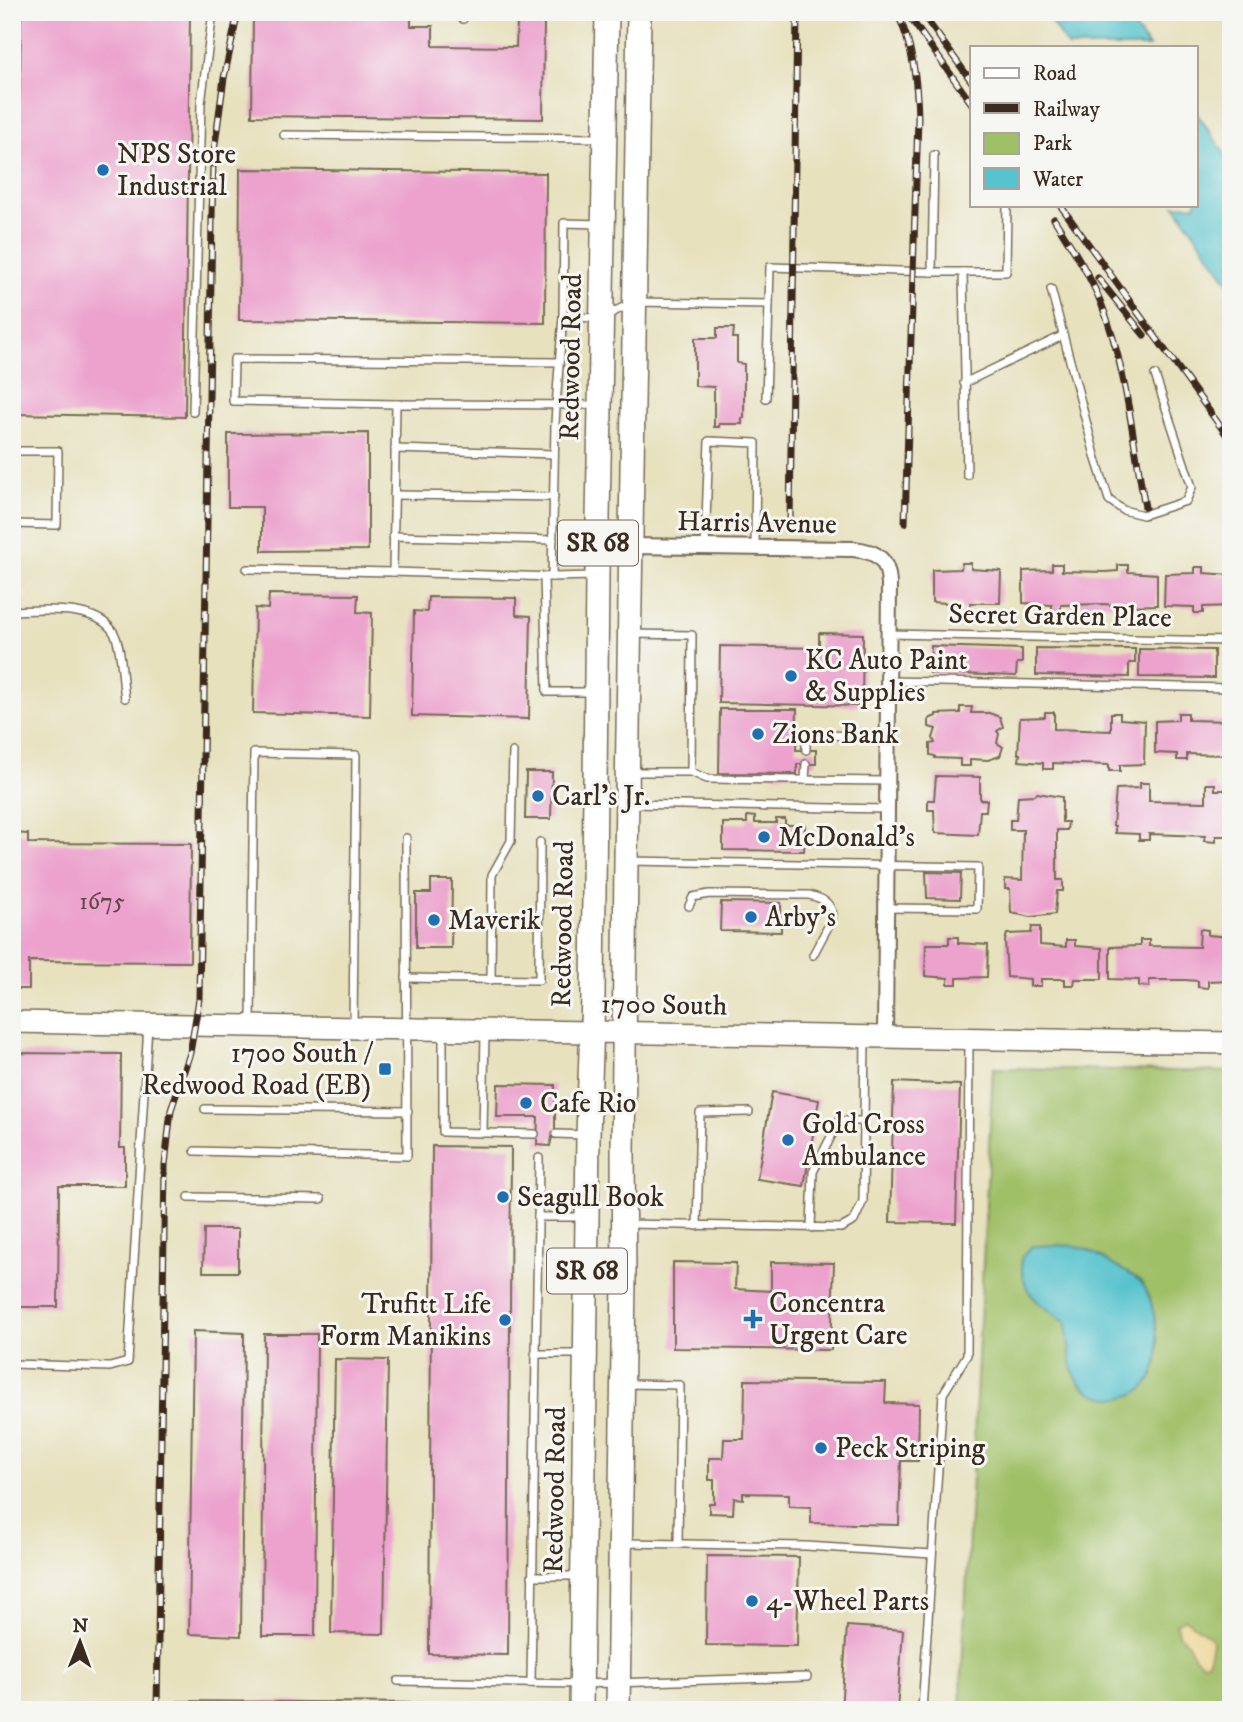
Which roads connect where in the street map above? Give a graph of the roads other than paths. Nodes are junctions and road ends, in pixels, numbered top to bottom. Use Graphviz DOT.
graph roads {
  1 [pos="213,12"];
  2 [pos="607,12"];
  3 [pos="639,12"];
  4 [pos="284,135"];
  5 [pos="605,138"];
  6 [pos="934,155"];
  7 [pos="1007,206"];
  8 [pos="603,225"];
  9 [pos="932,272"];
  10 [pos="963,272"];
  11 [pos="1051,289"];
  12 [pos="634,302"];
  13 [pos="769,304"];
  14 [pos="563,317"];
  15 [pos="601,318"];
  16 [pos="1062,336"];
  17 [pos="559,362"];
  18 [pos="1155,375"];
  19 [pos="964,383"];
  20 [pos="766,398"];
  21 [pos="397,404"];
  22 [pos="556,405"];
  23 [pos="600,405"];
  24 [pos="192,412"];
  25 [pos="395,449"];
  26 [pos="12,451"];
  27 [pos="554,454"];
  28 [pos="967,475"];
  29 [pos="394,495"];
  30 [pos="554,496"];
  31 [pos="12,524"];
  32 [pos="393,536"];
  33 [pos="553,540"];
  34 [pos="630,546"];
  35 [pos="705,547"];
  36 [pos="755,548"];
  37 [pos="247,569"];
  38 [pos="393,572"];
  39 [pos="597,576"];
  40 [pos="548,577"];
  41 [pos="12,611"];
  42 [pos="629,634"];
  43 [pos="889,634"];
  44 [pos="1231,641"];
  45 [pos="888,681"];
  46 [pos="1231,688"];
  47 [pos="596,692"];
  48 [pos="125,698"];
  49 [pos="888,736"];
  50 [pos="806,750"];
  51 [pos="513,752"];
  52 [pos="806,764"];
  53 [pos="627,772"];
  54 [pos="691,772"];
  55 [pos="805,780"];
  56 [pos="887,782"];
  57 [pos="626,804"];
  58 [pos="887,809"];
  59 [pos="406,838"];
  60 [pos="540,842"];
  61 [pos="625,861"];
  62 [pos="886,866"];
  63 [pos="689,906"];
  64 [pos="886,908"];
  65 [pos="813,955"];
  66 [pos="406,978"];
  67 [pos="491,980"];
  68 [pos="12,1022"];
  69 [pos="148,1024"];
  70 [pos="250,1026"];
  71 [pos="353,1028"];
  72 [pos="406,1029"];
  73 [pos="443,1029"];
  74 [pos="485,1030"];
  75 [pos="591,1032"];
  76 [pos="624,1032"];
  77 [pos="875,1037"];
  78 [pos="969,1038"];
  79 [pos="1231,1043"];
  80 [pos="205,1109"];
  81 [pos="408,1111"];
  82 [pos="749,1112"];
  83 [pos="864,1121"];
  84 [pos="483,1132"];
  85 [pos="534,1134"];
  86 [pos="556,1134"];
  87 [pos="588,1135"];
  88 [pos="195,1151"];
  89 [pos="539,1158"];
  90 [pos="189,1197"];
  91 [pos="321,1199"];
  92 [pos="538,1217"];
  93 [pos="587,1217"];
  94 [pos="624,1224"];
  95 [pos="696,1226"];
  96 [pos="811,1227"];
  97 [pos="535,1353"];
  98 [pos="587,1354"];
  99 [pos="12,1364"];
  100 [pos="622,1384"];
  101 [pos="620,1543"];
  102 [pos="678,1544"];
  103 [pos="932,1554"];
  104 [pos="532,1576"];
  105 [pos="583,1577"];
  106 [pos="807,1677"];
  107 [pos="398,1681"];
  108 [pos="618,1682"];
  109 [pos="531,1683"];
  110 [pos="581,1684"];
  111 [pos="581,1710"];
  112 [pos="618,1710"];
  113 [pos="922,1710"];
  1 -- 24 [label="lane"];
  2 -- 5 [label="main road, Redwood Road / SR 68"];
  3 -- 12 [label="main road, SR 68"];
  4 -- 5 [label="lane"];
  5 -- 8 [label="main road, Redwood Road / SR 68"];
  6 -- 9 [label="lane"];
  7 -- 10 [label="lane"];
  8 -- 14 [label="lane"];
  8 -- 15 [label="main road, Redwood Road / SR 68"];
  9 -- 10 [label="lane"];
  9 -- 13 [label="lane"];
  10 -- 19 [label="lane"];
  11 -- 16 [label="lane"];
  12 -- 13 [label="lane"];
  12 -- 15 [label="lane"];
  12 -- 34 [label="main road, SR 68"];
  13 -- 20 [label="lane"];
  14 -- 15 [label="lane"];
  14 -- 17 [label="lane"];
  15 -- 23 [label="main road, Redwood Road / SR 68"];
  16 -- 18 [label="lane"];
  16 -- 19 [label="lane"];
  17 -- 21 [label="lane"];
  17 -- 22 [label="lane"];
  19 -- 28 [label="lane"];
  21 -- 22 [label="lane"];
  21 -- 25 [label="lane"];
  22 -- 23 [label="lane"];
  22 -- 27 [label="lane"];
  23 -- 39 [label="main road, Redwood Road / SR 68"];
  25 -- 27 [label="lane"];
  25 -- 29 [label="lane"];
  26 -- 31 [label="lane"];
  27 -- 30 [label="lane"];
  29 -- 30 [label="lane"];
  29 -- 32 [label="lane"];
  30 -- 33 [label="lane"];
  32 -- 33 [label="lane"];
  32 -- 38 [label="lane"];
  33 -- 40 [label="lane"];
  34 -- 35 [label="street, Harris Avenue"];
  34 -- 42 [label="main road, SR 68"];
  35 -- 36 [label="street, Harris Avenue"];
  35 -- 36 [label="lane"];
  36 -- 43 [label="street, Harris Avenue"];
  37 -- 38 [label="lane"];
  38 -- 40 [label="lane"];
  39 -- 40 [label="lane"];
  39 -- 47 [label="main road, Redwood Road / SR 68"];
  40 -- 47 [label="lane"];
  41 -- 48 [label="lane"];
  42 -- 53 [label="main road, SR 68"];
  42 -- 54 [label="lane"];
  43 -- 44 [label="lane, Secret Garden Place"];
  43 -- 45 [label="street"];
  45 -- 46 [label="lane"];
  45 -- 49 [label="street"];
  47 -- 75 [label="main road, Redwood Road / SR 68"];
  49 -- 50 [label="lane"];
  49 -- 56 [label="street"];
  51 -- 67 [label="lane"];
  52 -- 55 [label="lane"];
  53 -- 54 [label="lane"];
  53 -- 57 [label="main road, SR 68"];
  54 -- 55 [label="lane"];
  55 -- 56 [label="lane"];
  56 -- 58 [label="street"];
  57 -- 58 [label="lane"];
  57 -- 61 [label="main road, SR 68"];
  58 -- 62 [label="street"];
  59 -- 66 [label="lane"];
  60 -- 67 [label="lane"];
  61 -- 62 [label="lane"];
  61 -- 76 [label="main road, SR 68"];
  62 -- 64 [label="street"];
  62 -- 64 [label="lane"];
  63 -- 65 [label="lane"];
  64 -- 77 [label="street"];
  66 -- 67 [label="lane"];
  66 -- 72 [label="lane"];
  68 -- 69 [label="street, 1700 South"];
  69 -- 70 [label="street, 1700 South"];
  69 -- 99 [label="lane"];
  70 -- 71 [label="street, 1700 South"];
  70 -- 71 [label="lane"];
  71 -- 72 [label="street, 1700 South"];
  72 -- 73 [label="street, 1700 South"];
  72 -- 81 [label="lane"];
  73 -- 74 [label="street, 1700 South"];
  73 -- 84 [label="lane"];
  74 -- 75 [label="street, 1700 South"];
  74 -- 84 [label="lane"];
  75 -- 76 [label="street, 1700 South"];
  75 -- 87 [label="main road, Redwood Road / SR 68"];
  76 -- 77 [label="street, 1700 South"];
  76 -- 94 [label="main road, SR 68"];
  77 -- 78 [label="street, 1700 South"];
  77 -- 83 [label="lane"];
  78 -- 79 [label="street, 1700 South"];
  78 -- 103 [label="lane"];
  80 -- 81 [label="lane"];
  81 -- 88 [label="lane"];
  82 -- 95 [label="lane"];
  83 -- 96 [label="lane"];
  83 -- 96 [label="lane"];
  84 -- 85 [label="lane"];
  86 -- 87 [label="lane"];
  87 -- 93 [label="main road, Redwood Road / SR 68"];
  89 -- 92 [label="lane"];
  90 -- 91 [label="lane"];
  92 -- 93 [label="lane"];
  92 -- 97 [label="lane"];
  93 -- 98 [label="main road, Redwood Road / SR 68"];
  94 -- 95 [label="lane"];
  94 -- 100 [label="main road, SR 68"];
  95 -- 96 [label="lane"];
  97 -- 98 [label="lane"];
  97 -- 104 [label="lane"];
  98 -- 105 [label="main road, Redwood Road / SR 68"];
  100 -- 101 [label="main road, SR 68"];
  100 -- 102 [label="lane"];
  101 -- 102 [label="lane"];
  101 -- 108 [label="main road, SR 68"];
  102 -- 103 [label="lane"];
  103 -- 113 [label="lane"];
  104 -- 105 [label="lane"];
  104 -- 109 [label="lane"];
  105 -- 110 [label="main road, Redwood Road / SR 68"];
  106 -- 108 [label="lane"];
  107 -- 109 [label="lane"];
  108 -- 110 [label="lane"];
  108 -- 112 [label="main road, SR 68"];
  109 -- 110 [label="lane"];
  110 -- 111 [label="main road, Redwood Road / SR 68"];
}
